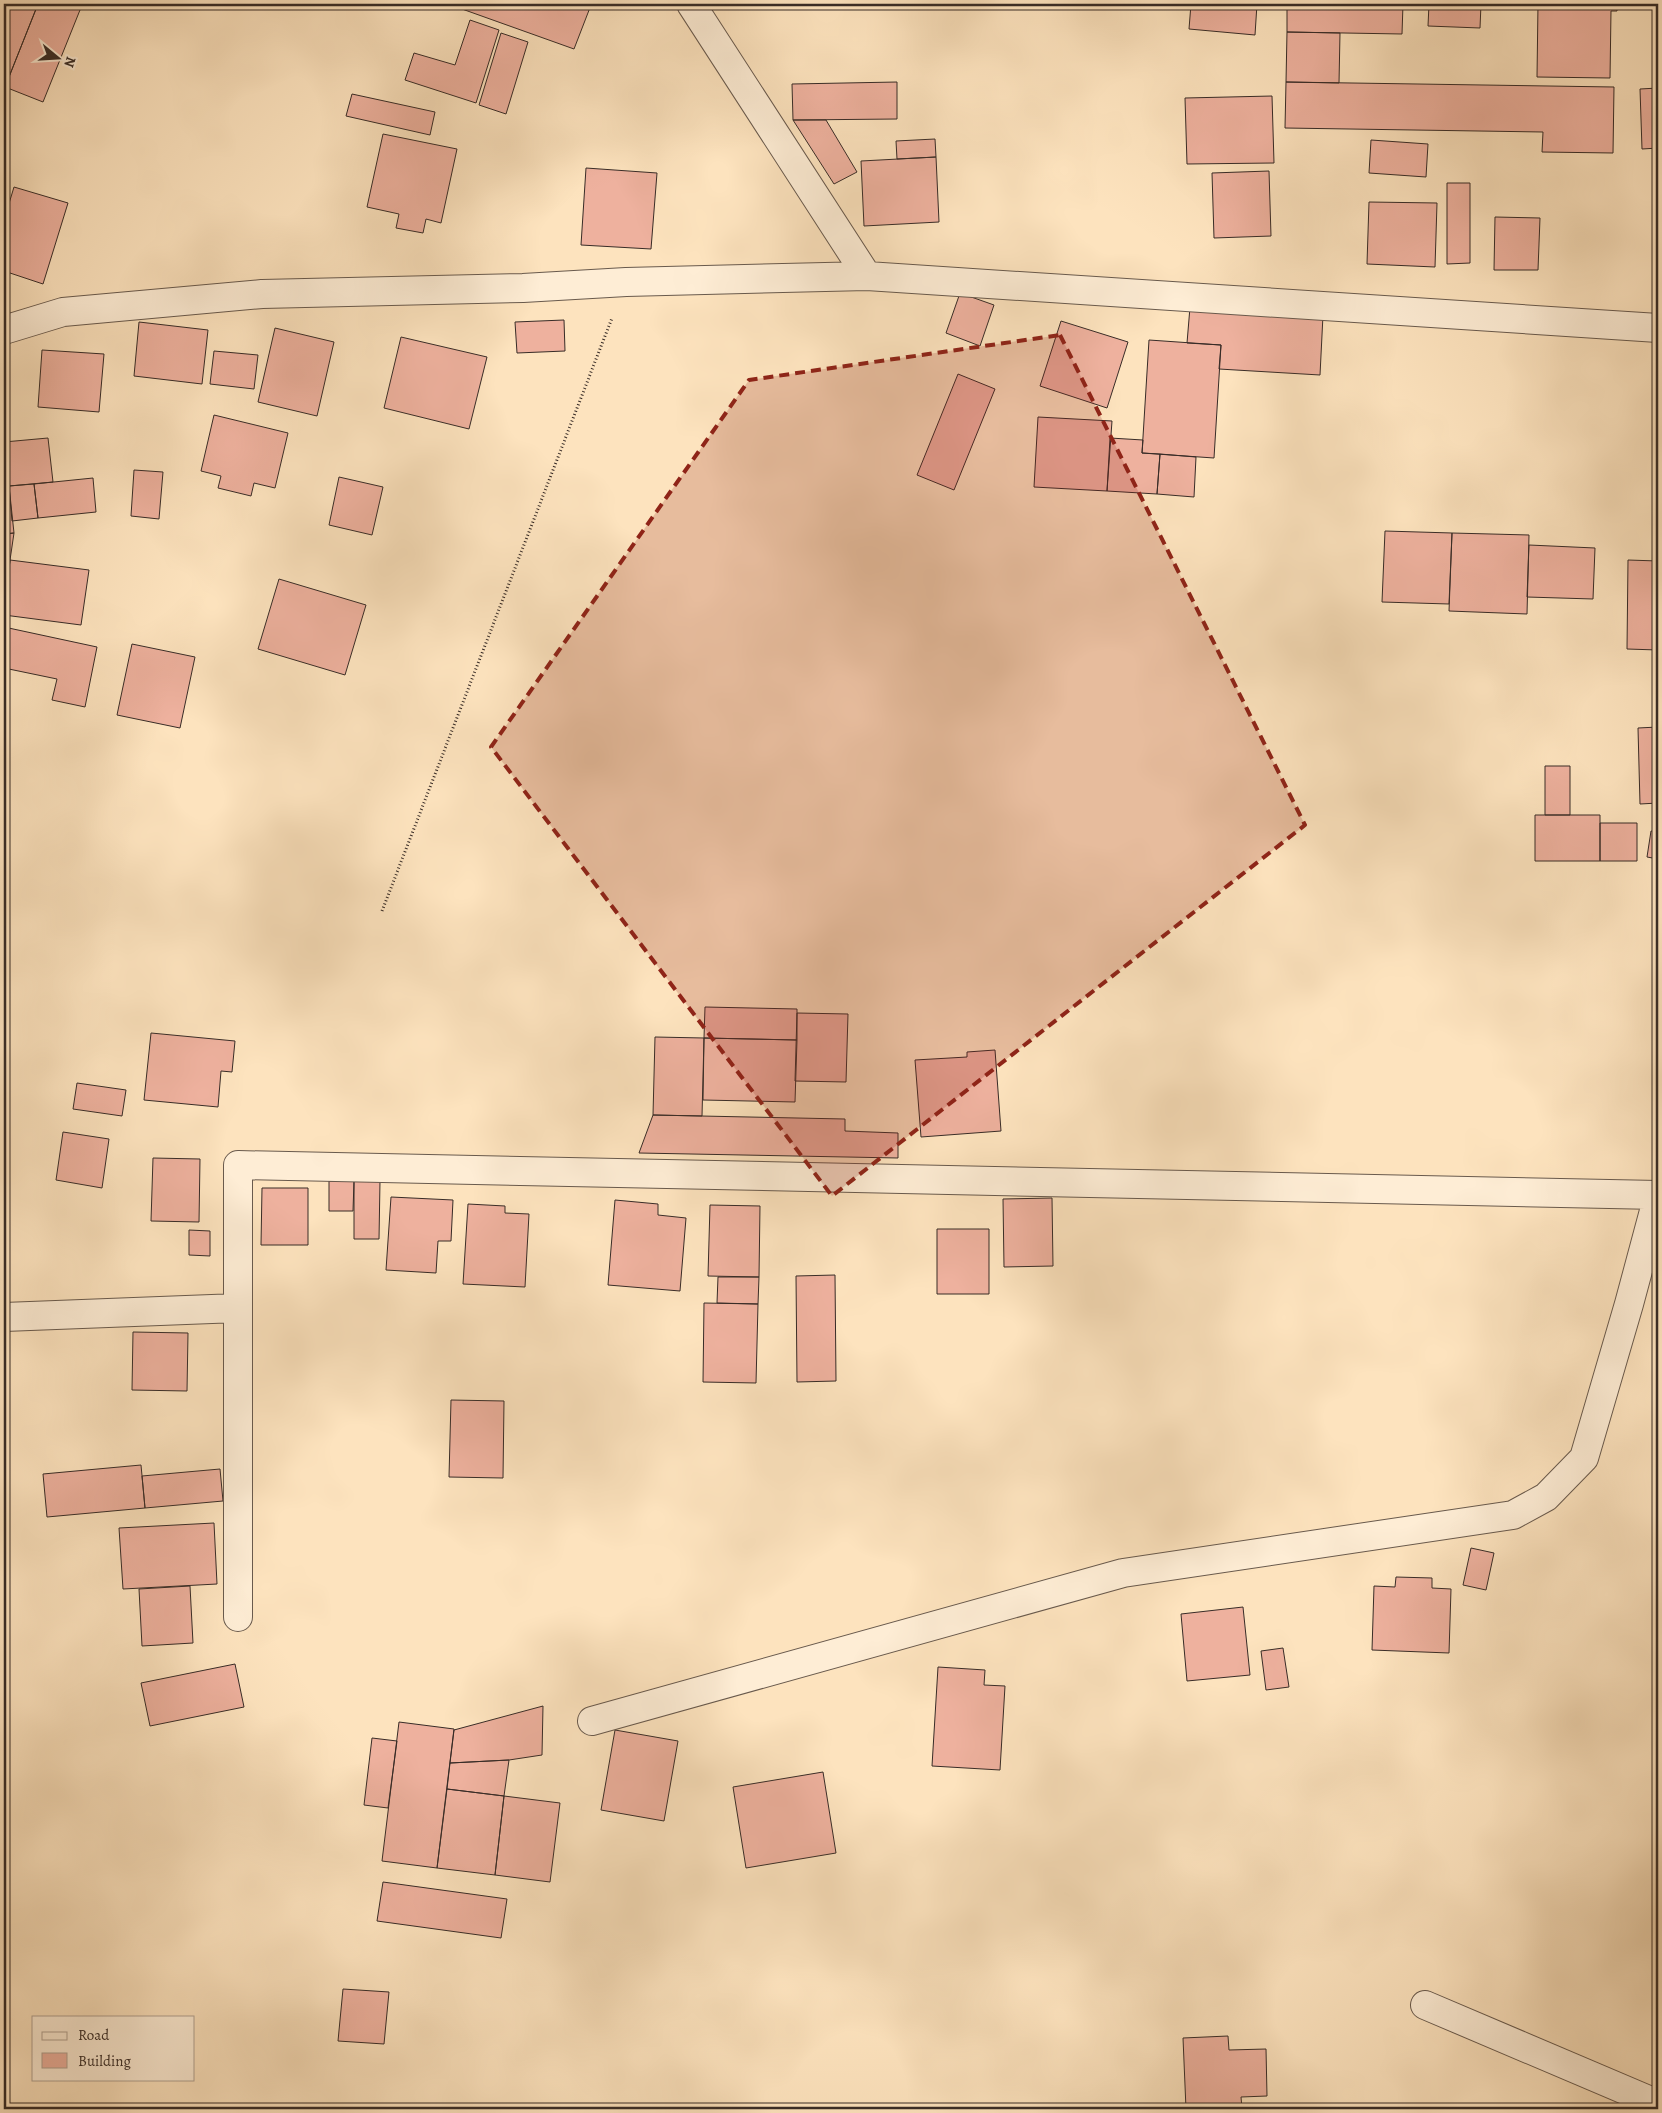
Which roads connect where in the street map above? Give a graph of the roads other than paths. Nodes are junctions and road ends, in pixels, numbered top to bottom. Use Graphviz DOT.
graph roads {
  1 [pos="691,4"];
  2 [pos="867,276"];
  3 [pos="1658,328"];
  4 [pos="4,330"];
  5 [pos="1658,1196"];
  6 [pos="238,1308"];
  7 [pos="4,1317"];
  8 [pos="238,1617"];
  9 [pos="592,1720"];
  10 [pos="1425,2005"];
  11 [pos="1658,2104"];
  1 -- 2 [label="street"];
  2 -- 3 [label="street"];
  2 -- 4 [label="street"];
  5 -- 6 [label="street"];
  5 -- 9 [label="street"];
  6 -- 7 [label="street"];
  6 -- 8 [label="street"];
  10 -- 11 [label="street"];
}
